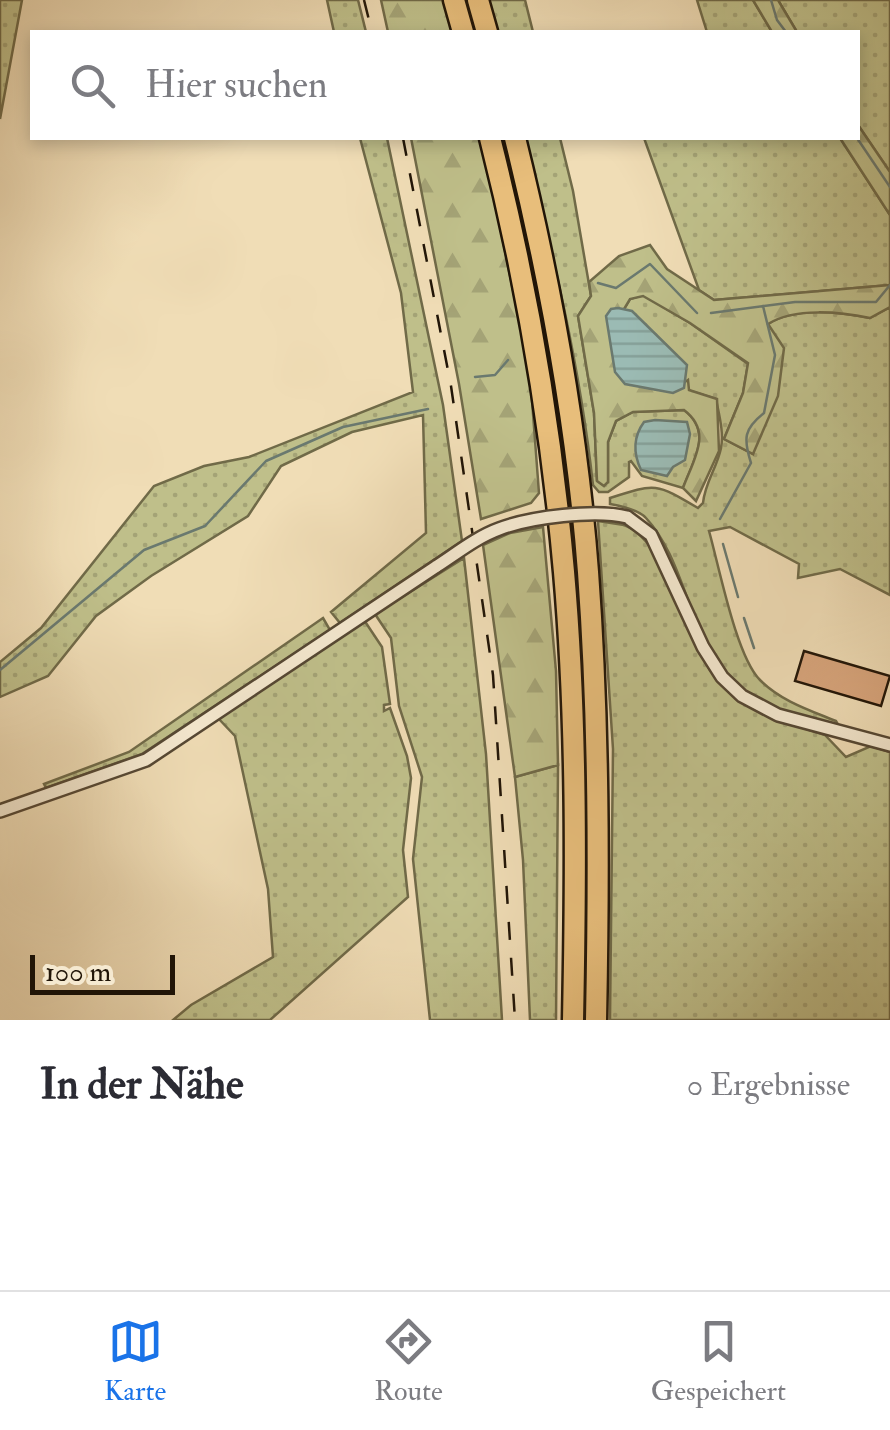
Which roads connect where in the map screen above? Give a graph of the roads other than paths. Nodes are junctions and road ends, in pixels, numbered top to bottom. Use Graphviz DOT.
graph roads {
  1 [pos="454,0"];
  2 [pos="478,0"];
  3 [pos="462,30"];
  4 [pos="486,30"];
  5 [pos="490,140"];
  6 [pos="515,140"];
  7 [pos="890,745"];
  8 [pos="0,811"];
  9 [pos="573,1020"];
  10 [pos="596,1020"];
  1 -- 3 [label="highway"];
  2 -- 4 [label="highway"];
  5 -- 9 [label="highway"];
  6 -- 10 [label="highway"];
  7 -- 8 [label="street, bridge"];
}
